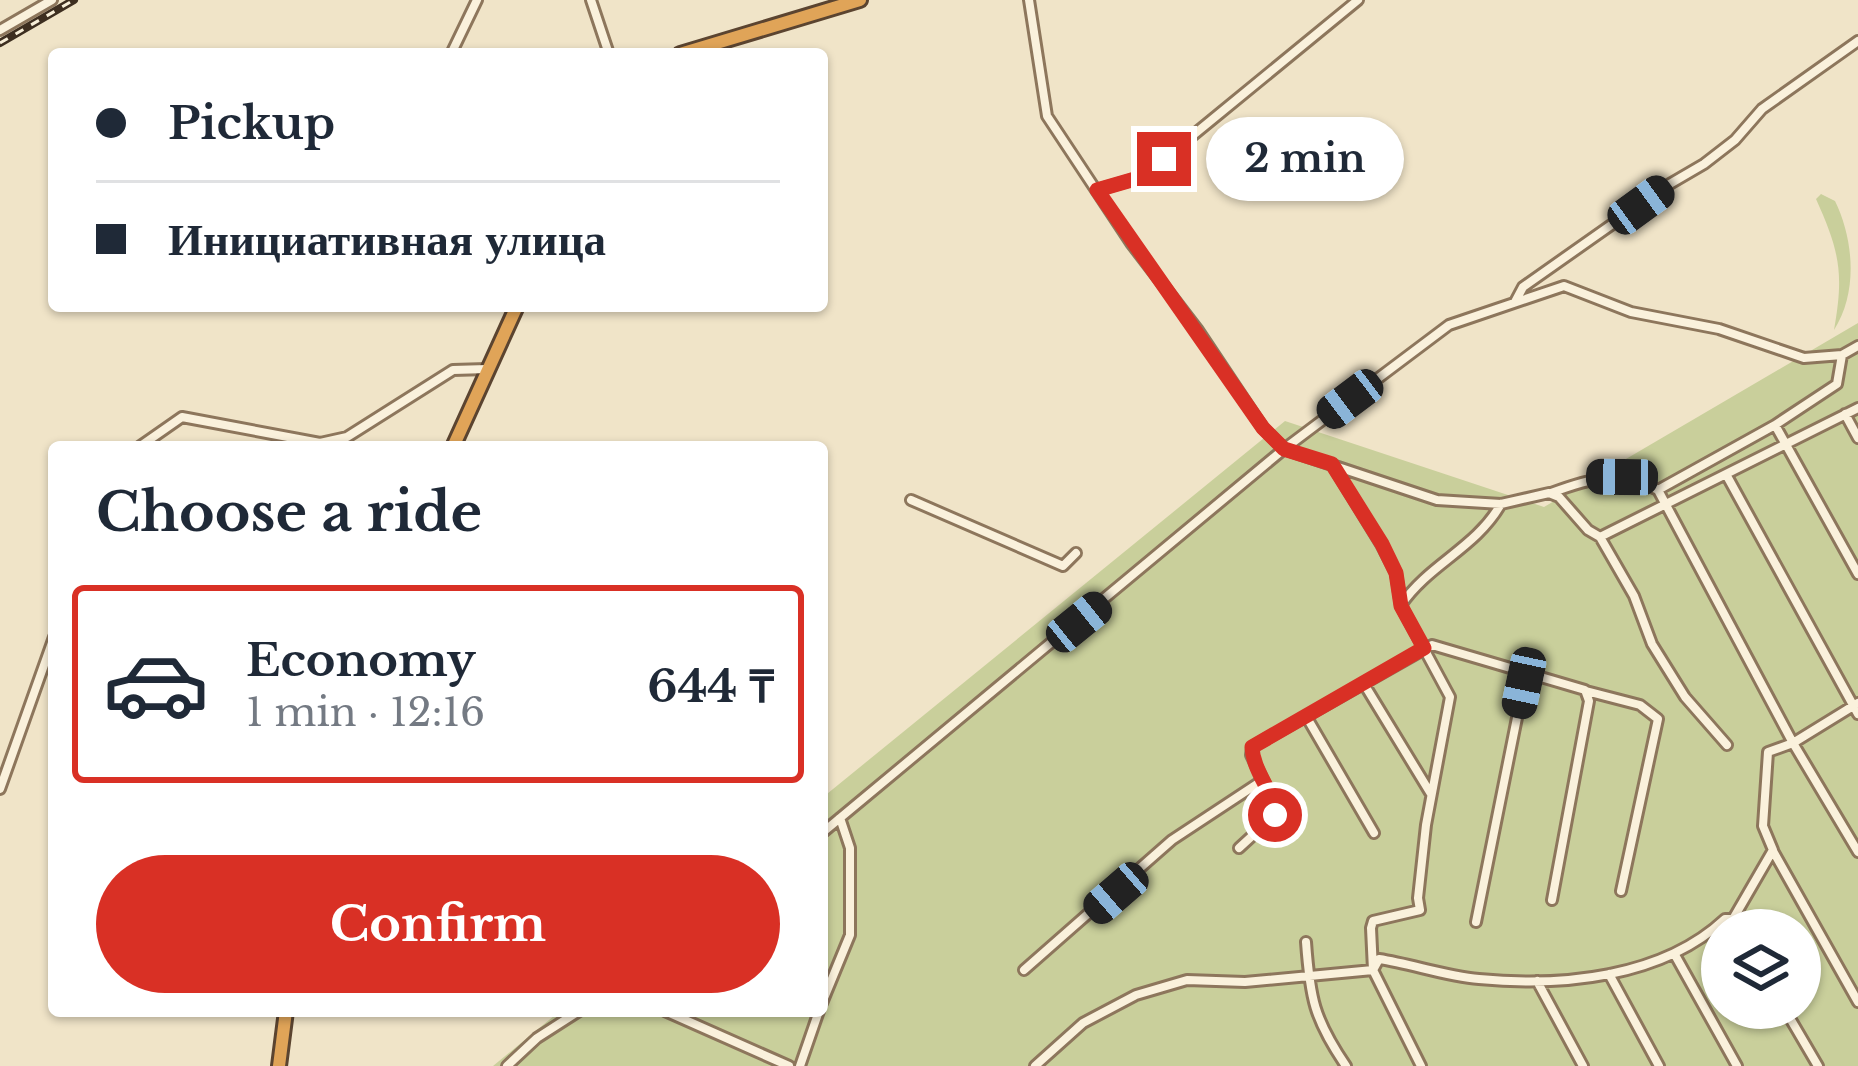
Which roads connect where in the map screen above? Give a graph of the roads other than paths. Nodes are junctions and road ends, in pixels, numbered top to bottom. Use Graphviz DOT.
graph roads {
  1 [pos="52,0"];
  2 [pos="477,0"];
  3 [pos="591,0"];
  4 [pos="860,0"];
  5 [pos="1029,0"];
  6 [pos="1358,0"];
  7 [pos="0,30"];
  8 [pos="1858,41"];
  9 [pos="454,48"];
  10 [pos="607,48"];
  11 [pos="700,48"];
  12 [pos="1097,190"];
  13 [pos="1516,302"];
  14 [pos="514,312"];
  15 [pos="1858,346"];
  16 [pos="1842,355"];
  17 [pos="488,369"];
  18 [pos="1858,408"];
  19 [pos="1845,414"];
  20 [pos="1775,425"];
  21 [pos="1858,438"];
  22 [pos="148,441"];
  23 [pos="309,441"];
  24 [pos="329,441"];
  25 [pos="456,441"];
  26 [pos="1786,443"];
  27 [pos="1284,449"];
  28 [pos="1332,464"];
  29 [pos="1726,476"];
  30 [pos="1658,490"];
  31 [pos="1550,493"];
  32 [pos="911,500"];
  33 [pos="1502,504"];
  34 [pos="1666,506"];
  35 [pos="1600,536"];
  36 [pos="1076,553"];
  37 [pos="1858,574"];
  38 [pos="1401,606"];
  39 [pos="1424,648"];
  40 [pos="48,655"];
  41 [pos="1526,673"];
  42 [pos="1364,684"];
  43 [pos="1585,691"];
  44 [pos="1856,708"];
  45 [pos="1306,716"];
  46 [pos="1793,743"];
  47 [pos="1727,745"];
  48 [pos="1263,780"];
  49 [pos="0,789"];
  50 [pos="1431,794"];
  51 [pos="840,818"];
  52 [pos="828,828"];
  53 [pos="1374,833"];
  54 [pos="1239,848"];
  55 [pos="1772,850"];
  56 [pos="1858,852"];
  57 [pos="1622,891"];
  58 [pos="1552,900"];
  59 [pos="1739,909"];
  60 [pos="1476,922"];
  61 [pos="1701,936"];
  62 [pos="1306,942"];
  63 [pos="1675,955"];
  64 [pos="1024,970"];
  65 [pos="1373,970"];
  66 [pos="1609,974"];
  67 [pos="1308,975"];
  68 [pos="1538,981"];
  69 [pos="828,988"];
  70 [pos="1858,1002"];
  71 [pos="285,1017"];
  72 [pos="570,1017"];
  73 [pos="678,1017"];
  74 [pos="817,1017"];
  75 [pos="1796,1029"];
  76 [pos="279,1066"];
  77 [pos="507,1066"];
  78 [pos="789,1066"];
  79 [pos="800,1066"];
  80 [pos="1035,1066"];
  81 [pos="1346,1066"];
  82 [pos="1421,1066"];
  83 [pos="1583,1066"];
  84 [pos="1659,1066"];
  85 [pos="1737,1066"];
  86 [pos="1818,1066"];
  1 -- 7 [label="street"];
  2 -- 9 [label="street"];
  3 -- 10 [label="street"];
  4 -- 11 [label="highway"];
  5 -- 12 [label="street"];
  6 -- 12 [label="street"];
  8 -- 13 [label="street"];
  12 -- 27 [label="street"];
  13 -- 16 [label="street"];
  13 -- 27 [label="street"];
  14 -- 17 [label="highway"];
  15 -- 16 [label="street"];
  16 -- 20 [label="street"];
  17 -- 24 [label="street"];
  17 -- 25 [label="highway"];
  18 -- 19 [label="street"];
  19 -- 21 [label="street"];
  19 -- 26 [label="street"];
  20 -- 26 [label="street"];
  20 -- 30 [label="street"];
  22 -- 23 [label="street"];
  26 -- 29 [label="street"];
  26 -- 37 [label="street"];
  27 -- 28 [label="street"];
  27 -- 51 [label="street"];
  28 -- 33 [label="street"];
  28 -- 38 [label="street"];
  29 -- 34 [label="street"];
  29 -- 44 [label="street"];
  30 -- 31 [label="street"];
  30 -- 34 [label="street"];
  31 -- 33 [label="street"];
  31 -- 35 [label="street"];
  32 -- 36 [label="street"];
  33 -- 38 [label="street"];
  34 -- 35 [label="street"];
  34 -- 46 [label="street"];
  35 -- 47 [label="street"];
  38 -- 39 [label="street"];
  39 -- 41 [label="street"];
  39 -- 42 [label="street"];
  39 -- 50 [label="street"];
  40 -- 49 [label="street"];
  41 -- 43 [label="street"];
  41 -- 60 [label="street"];
  42 -- 45 [label="street"];
  42 -- 50 [label="street"];
  43 -- 57 [label="street"];
  43 -- 58 [label="street"];
  44 -- 46 [label="street"];
  45 -- 48 [label="street"];
  45 -- 53 [label="street"];
  46 -- 55 [label="street"];
  46 -- 56 [label="street"];
  48 -- 54 [label="street"];
  48 -- 64 [label="street"];
  50 -- 65 [label="street"];
  51 -- 52 [label="street"];
  51 -- 69 [label="street"];
  55 -- 59 [label="street"];
  55 -- 70 [label="street"];
  61 -- 63 [label="street"];
  62 -- 67 [label="street"];
  63 -- 66 [label="street"];
  63 -- 85 [label="street"];
  65 -- 67 [label="street"];
  65 -- 68 [label="street"];
  65 -- 82 [label="street"];
  66 -- 68 [label="street"];
  66 -- 84 [label="street"];
  67 -- 80 [label="street"];
  67 -- 81 [label="street"];
  68 -- 83 [label="street"];
  71 -- 76 [label="highway"];
  72 -- 77 [label="street"];
  73 -- 78 [label="street"];
  74 -- 79 [label="street"];
  75 -- 86 [label="street"];
}
